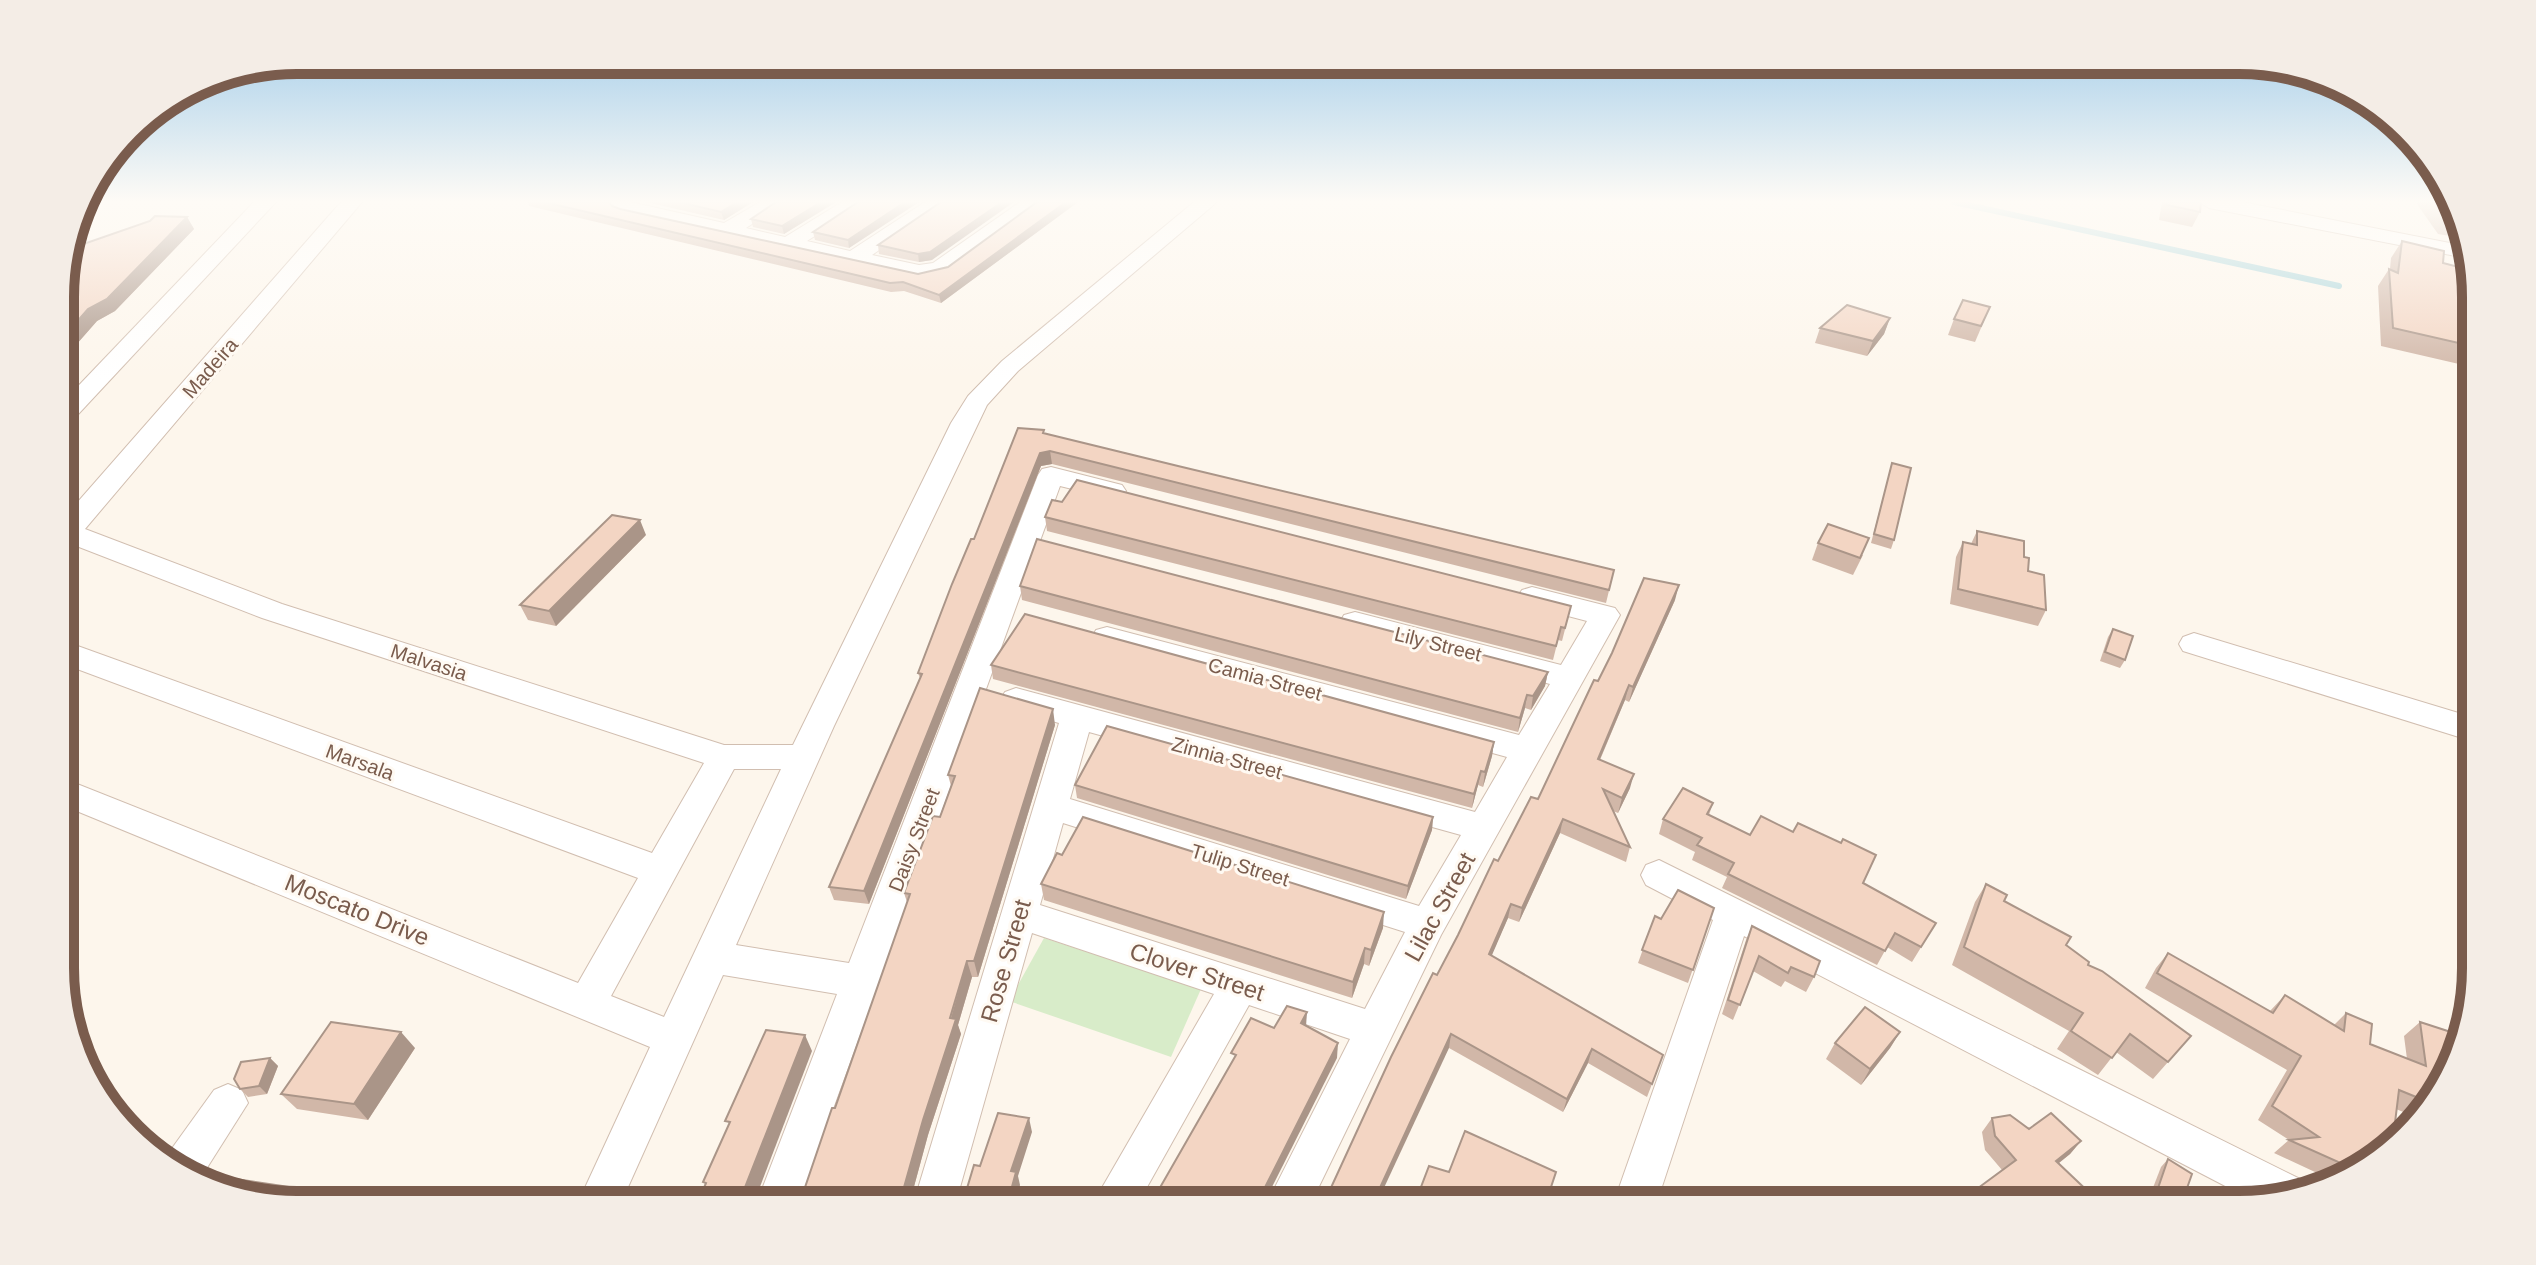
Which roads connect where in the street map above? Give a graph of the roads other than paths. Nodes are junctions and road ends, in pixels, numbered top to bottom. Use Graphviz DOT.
graph roads {
  1 [pos="210,261"];
  2 [pos="300,261"];
  3 [pos="871,261"];
  4 [pos="948,261"];
  5 [pos="1136,261"];
  6 [pos="74,404"];
  7 [pos="1144,499"];
  8 [pos="74,521"];
  9 [pos="74,536"];
  10 [pos="1513,592"];
  11 [pos="1322,614"];
  12 [pos="1076,628"];
  13 [pos="2194,644"];
  14 [pos="74,656"];
  15 [pos="1570,678"];
  16 [pos="971,687"];
  17 [pos="1077,717"];
  18 [pos="2462,726"];
  19 [pos="1528,750"];
  20 [pos="724,757"];
  21 [pos="805,757"];
  22 [pos="74,796"];
  23 [pos="1051,806"];
  24 [pos="1484,828"];
  25 [pos="660,871"];
  26 [pos="1659,875"];
  27 [pos="1734,913"];
  28 [pos="1020,914"];
  29 [pos="1428,924"];
  30 [pos="714,958"];
  31 [pos="861,981"];
  32 [pos="1240,985"];
  33 [pos="587,1003"];
  34 [pos="652,1030"];
  35 [pos="1375,1030"];
  36 [pos="228,1103"];
  37 [pos="188,1161"];
  38 [pos="2274,1188"];
  39 [pos="605,1191"];
  40 [pos="782,1191"];
  41 [pos="938,1191"];
  42 [pos="1121,1191"];
  43 [pos="1294,1191"];
  44 [pos="1639,1191"];
  1 -- 6 [label="street"];
  2 -- 8 [label="street, Madeira"];
  3 -- 4 [label="street"];
  5 -- 21 [label="street"];
  7 -- 16 [label="street, Daisy Street"];
  9 -- 20 [label="street, Malvasia"];
  10 -- 15 [label="street, Lilac Street"];
  11 -- 15 [label="street, Lily Street"];
  12 -- 19 [label="street, Camia Street"];
  13 -- 18 [label="street"];
  14 -- 25 [label="street, Marsala"];
  15 -- 19 [label="street, Lilac Street"];
  16 -- 17 [label="street, Zinnia Street"];
  16 -- 31 [label="street, Daisy Street"];
  17 -- 23 [label="street, Rose Street"];
  17 -- 24 [label="street, Zinnia Street"];
  19 -- 24 [label="street, Lilac Street"];
  20 -- 21 [label="street, Malvasia"];
  20 -- 25 [label="street"];
  21 -- 30 [label="street"];
  22 -- 33 [label="street, Moscato Drive"];
  23 -- 28 [label="street, Rose Street"];
  23 -- 29 [label="street, Tulip Street"];
  24 -- 29 [label="street, Lilac Street"];
  25 -- 33 [label="street"];
  26 -- 27 [label="street"];
  27 -- 38 [label="street"];
  27 -- 44 [label="street"];
  28 -- 32 [label="street, Clover Street"];
  28 -- 41 [label="street, Rose Street"];
  29 -- 35 [label="street, Lilac Street"];
  30 -- 31 [label="street"];
  30 -- 39 [label="street"];
  31 -- 40 [label="street, Daisy Street"];
  32 -- 35 [label="street, Clover Street"];
  32 -- 42 [label="street"];
  33 -- 34 [label="street, Moscato Drive"];
  35 -- 43 [label="street, Lilac Street"];
  36 -- 37 [label="street"];
}
